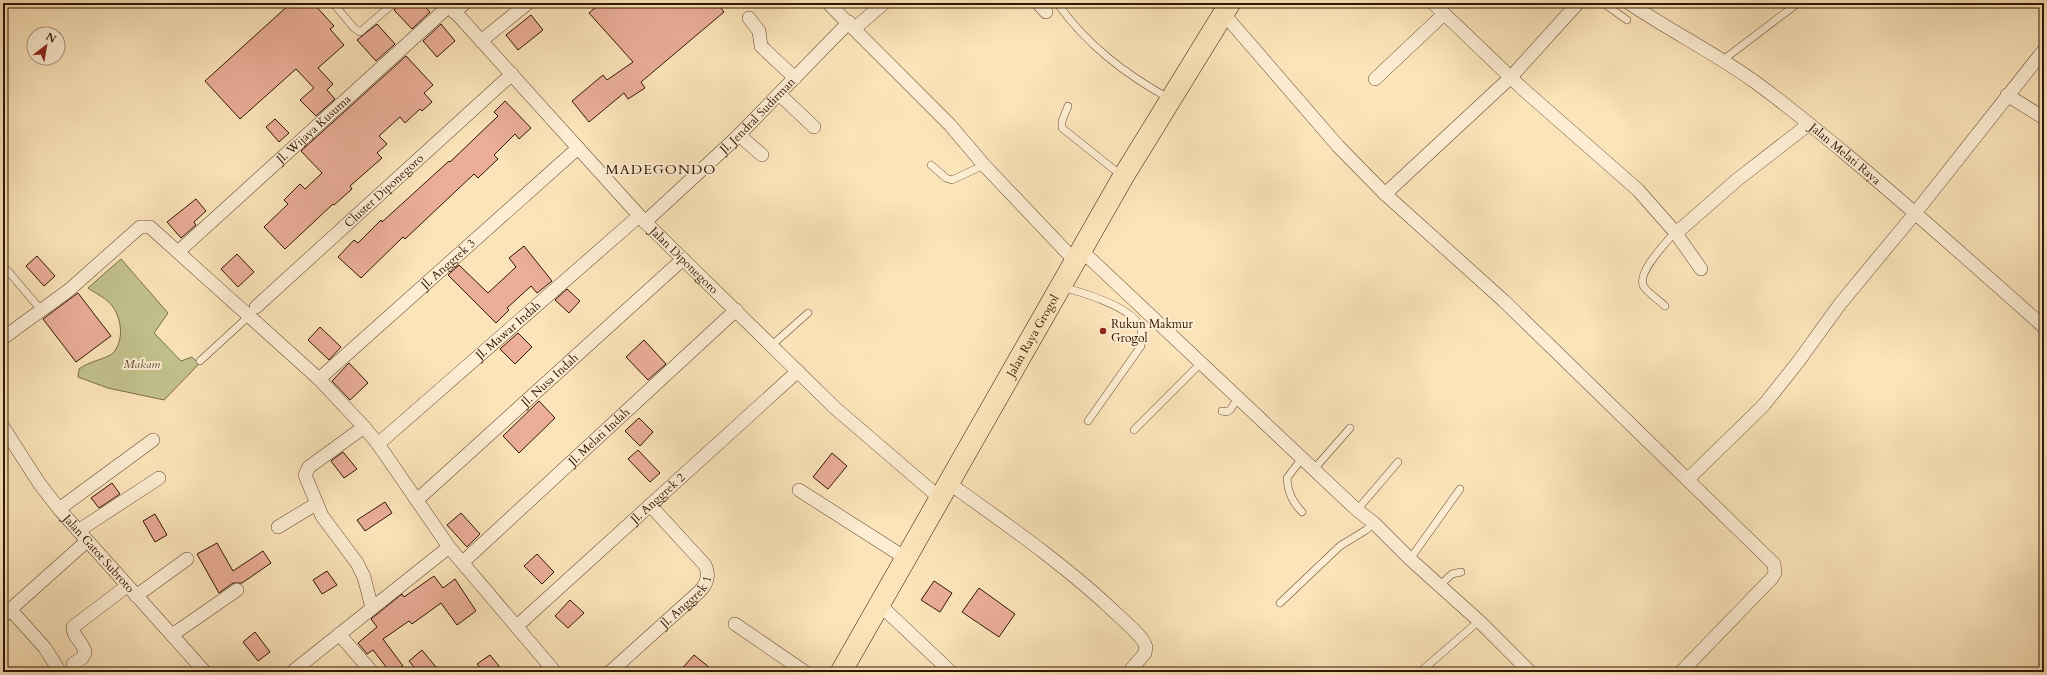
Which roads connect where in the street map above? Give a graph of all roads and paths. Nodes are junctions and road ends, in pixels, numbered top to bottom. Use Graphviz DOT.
graph roads {
  1 [pos="333,3"];
  2 [pos="394,3"];
  3 [pos="465,3"];
  4 [pos="528,3"];
  5 [pos="828,3"];
  6 [pos="884,3"];
  7 [pos="1057,3"];
  8 [pos="1432,3"];
  9 [pos="1578,3"];
  10 [pos="1603,3"];
  11 [pos="1629,3"];
  12 [pos="1798,3"];
  13 [pos="450,7"];
  14 [pos="1226,8"];
  15 [pos="1444,14"];
  16 [pos="749,18"];
  17 [pos="1627,20"];
  18 [pos="852,25"];
  19 [pos="481,41"];
  20 [pos="2044,50"];
  21 [pos="1723,60"];
  22 [pos="512,74"];
  23 [pos="1511,77"];
  24 [pos="795,78"];
  25 [pos="1375,79"];
  26 [pos="779,94"];
  27 [pos="2007,94"];
  28 [pos="1170,99"];
  29 [pos="1068,106"];
  30 [pos="2044,118"];
  31 [pos="1809,124"];
  32 [pos="814,127"];
  33 [pos="739,134"];
  34 [pos="578,148"];
  35 [pos="762,156"];
  36 [pos="931,165"];
  37 [pos="984,165"];
  38 [pos="1123,177"];
  39 [pos="1386,194"];
  40 [pos="1916,212"];
  41 [pos="642,219"];
  42 [pos="1674,232"];
  43 [pos="178,252"];
  44 [pos="1079,256"];
  45 [pos="683,259"];
  46 [pos="1701,269"];
  47 [pos="8,270"];
  48 [pos="1061,287"];
  49 [pos="1665,306"];
  50 [pos="41,310"];
  51 [pos="736,310"];
  52 [pos="252,311"];
  53 [pos="808,313"];
  54 [pos="2044,327"];
  55 [pos="3,338"];
  56 [pos="772,345"];
  57 [pos="200,361"];
  58 [pos="1202,362"];
  59 [pos="798,370"];
  60 [pos="319,379"];
  61 [pos="1239,396"];
  62 [pos="1222,410"];
  63 [pos="1088,421"];
  64 [pos="364,427"];
  65 [pos="1350,428"];
  66 [pos="1134,430"];
  67 [pos="4,432"];
  68 [pos="153,440"];
  69 [pos="378,444"];
  70 [pos="1303,457"];
  71 [pos="1398,462"];
  72 [pos="1315,468"];
  73 [pos="159,478"];
  74 [pos="1688,479"];
  75 [pos="1460,489"];
  76 [pos="799,490"];
  77 [pos="946,492"];
  78 [pos="417,500"];
  79 [pos="316,504"];
  80 [pos="650,505"];
  81 [pos="59,509"];
  82 [pos="1358,510"];
  83 [pos="1302,512"];
  84 [pos="1374,523"];
  85 [pos="278,526"];
  86 [pos="78,530"];
  87 [pos="87,541"];
  88 [pos="449,547"];
  89 [pos="907,559"];
  90 [pos="1410,559"];
  91 [pos="187,560"];
  92 [pos="463,562"];
  93 [pos="1461,572"];
  94 [pos="127,586"];
  95 [pos="1439,586"];
  96 [pos="237,590"];
  97 [pos="136,596"];
  98 [pos="1280,603"];
  99 [pos="881,606"];
  100 [pos="372,608"];
  101 [pos="6,612"];
  102 [pos="1479,621"];
  103 [pos="735,624"];
  104 [pos="516,626"];
  105 [pos="339,634"];
  106 [pos="172,635"];
  107 [pos="73,664"];
  108 [pos="294,671"];
  109 [pos="60,672"];
  110 [pos="205,672"];
  111 [pos="372,672"];
  112 [pos="555,672"];
  113 [pos="610,672"];
  114 [pos="805,672"];
  115 [pos="842,672"];
  116 [pos="951,672"];
  117 [pos="1129,672"];
  118 [pos="1420,672"];
  119 [pos="1530,672"];
  120 [pos="1681,672"];
  1 -- 2 [label="lane"];
  3 -- 13 [label="street, Jl. Wijaya Kusuma"];
  4 -- 19 [label="street"];
  5 -- 18 [label="street"];
  6 -- 18 [label="street, Jl. Jendral Sudirman"];
  7 -- 28 [label="lane"];
  8 -- 15 [label="street"];
  9 -- 23 [label="street"];
  10 -- 17 [label="lane"];
  11 -- 21 [label="street, Jalan Melati Raya"];
  12 -- 21 [label="lane"];
  13 -- 19 [label="street, Jalan Diponegoro"];
  13 -- 43 [label="street, Jl. Wijaya Kusuma"];
  14 -- 28 [label="main road, Jalan Raya Grogol"];
  14 -- 39 [label="street"];
  15 -- 23 [label="street"];
  15 -- 25 [label="street"];
  16 -- 24 [label="street"];
  18 -- 24 [label="street, Jl. Jendral Sudirman"];
  18 -- 37 [label="street"];
  19 -- 22 [label="street, Jalan Diponegoro"];
  20 -- 27 [label="street"];
  21 -- 31 [label="street, Jalan Melati Raya"];
  22 -- 34 [label="street, Jalan Diponegoro"];
  22 -- 52 [label="street, Cluster Diponegoro"];
  23 -- 39 [label="street"];
  23 -- 42 [label="street"];
  24 -- 26 [label="street, Jl. Jendral Sudirman"];
  26 -- 32 [label="street"];
  26 -- 33 [label="street, Jl. Jendral Sudirman"];
  27 -- 30 [label="street"];
  27 -- 40 [label="street"];
  28 -- 38 [label="main road, Jalan Raya Grogol"];
  29 -- 38 [label="lane"];
  31 -- 40 [label="street, Jalan Melati Raya"];
  31 -- 42 [label="street"];
  33 -- 35 [label="street"];
  33 -- 41 [label="street, Jl. Jendral Sudirman"];
  34 -- 41 [label="street, Jalan Diponegoro"];
  34 -- 60 [label="street, Jl. Anggrek 3"];
  36 -- 37 [label="lane"];
  37 -- 44 [label="street"];
  38 -- 44 [label="main road, Jalan Raya Grogol"];
  39 -- 74 [label="street"];
  40 -- 54 [label="street, Jalan Melati Raya"];
  40 -- 74 [label="street"];
  41 -- 45 [label="street, Jalan Diponegoro"];
  41 -- 69 [label="street, Jl. Mawar Indah"];
  42 -- 46 [label="street"];
  42 -- 49 [label="lane"];
  43 -- 50 [label="street"];
  43 -- 52 [label="street"];
  44 -- 48 [label="main road, Jalan Raya Grogol"];
  44 -- 58 [label="street"];
  45 -- 51 [label="street, Jalan Diponegoro"];
  45 -- 78 [label="street, Jl. Nusa Indah"];
  47 -- 50 [label="lane"];
  48 -- 63 [label="lane"];
  48 -- 77 [label="main road, Jalan Raya Grogol"];
  50 -- 55 [label="street"];
  51 -- 56 [label="street, Jalan Diponegoro"];
  51 -- 92 [label="street, Jl. Melati Indah"];
  52 -- 57 [label="lane"];
  52 -- 60 [label="street"];
  53 -- 56 [label="lane"];
  56 -- 59 [label="street, Jalan Diponegoro"];
  58 -- 61 [label="street"];
  58 -- 66 [label="lane"];
  59 -- 77 [label="street, Jalan Diponegoro"];
  59 -- 80 [label="street, Jl. Anggrek 2"];
  60 -- 64 [label="street"];
  61 -- 62 [label="lane"];
  61 -- 70 [label="street"];
  64 -- 69 [label="street"];
  64 -- 79 [label="street"];
  65 -- 72 [label="lane"];
  67 -- 81 [label="street, Jalan Gatot Subroto"];
  68 -- 81 [label="street"];
  69 -- 78 [label="street"];
  70 -- 72 [label="street"];
  70 -- 83 [label="lane"];
  71 -- 82 [label="lane"];
  72 -- 82 [label="street"];
  73 -- 86 [label="street"];
  74 -- 120 [label="street"];
  75 -- 90 [label="lane"];
  76 -- 89 [label="street"];
  77 -- 89 [label="main road, Jalan Raya Grogol"];
  77 -- 117 [label="street, Jalan Diponegoro"];
  78 -- 88 [label="street"];
  79 -- 85 [label="street"];
  79 -- 100 [label="street"];
  80 -- 104 [label="street, Jl. Anggrek 2"];
  80 -- 113 [label="street, Jl. Anggrek 1"];
  81 -- 86 [label="street, Jalan Gatot Subroto"];
  82 -- 84 [label="street"];
  84 -- 90 [label="street"];
  84 -- 98 [label="lane"];
  86 -- 87 [label="street, Jalan Gatot Subroto"];
  87 -- 94 [label="street, Jalan Gatot Subroto"];
  87 -- 101 [label="street"];
  88 -- 92 [label="street"];
  88 -- 100 [label="street"];
  89 -- 99 [label="main road, Jalan Raya Grogol"];
  90 -- 95 [label="street"];
  91 -- 97 [label="street"];
  92 -- 104 [label="street"];
  93 -- 95 [label="lane"];
  94 -- 97 [label="street, Jalan Gatot Subroto"];
  94 -- 107 [label="street"];
  95 -- 102 [label="street"];
  96 -- 106 [label="street"];
  97 -- 106 [label="street, Jalan Gatot Subroto"];
  99 -- 115 [label="main road, Jalan Raya Grogol"];
  99 -- 116 [label="street"];
  100 -- 105 [label="street"];
  101 -- 109 [label="street"];
  102 -- 118 [label="lane"];
  102 -- 119 [label="street"];
  103 -- 114 [label="street"];
  104 -- 112 [label="street"];
  105 -- 108 [label="street"];
  105 -- 111 [label="street"];
  106 -- 110 [label="street, Jalan Gatot Subroto"];
}
